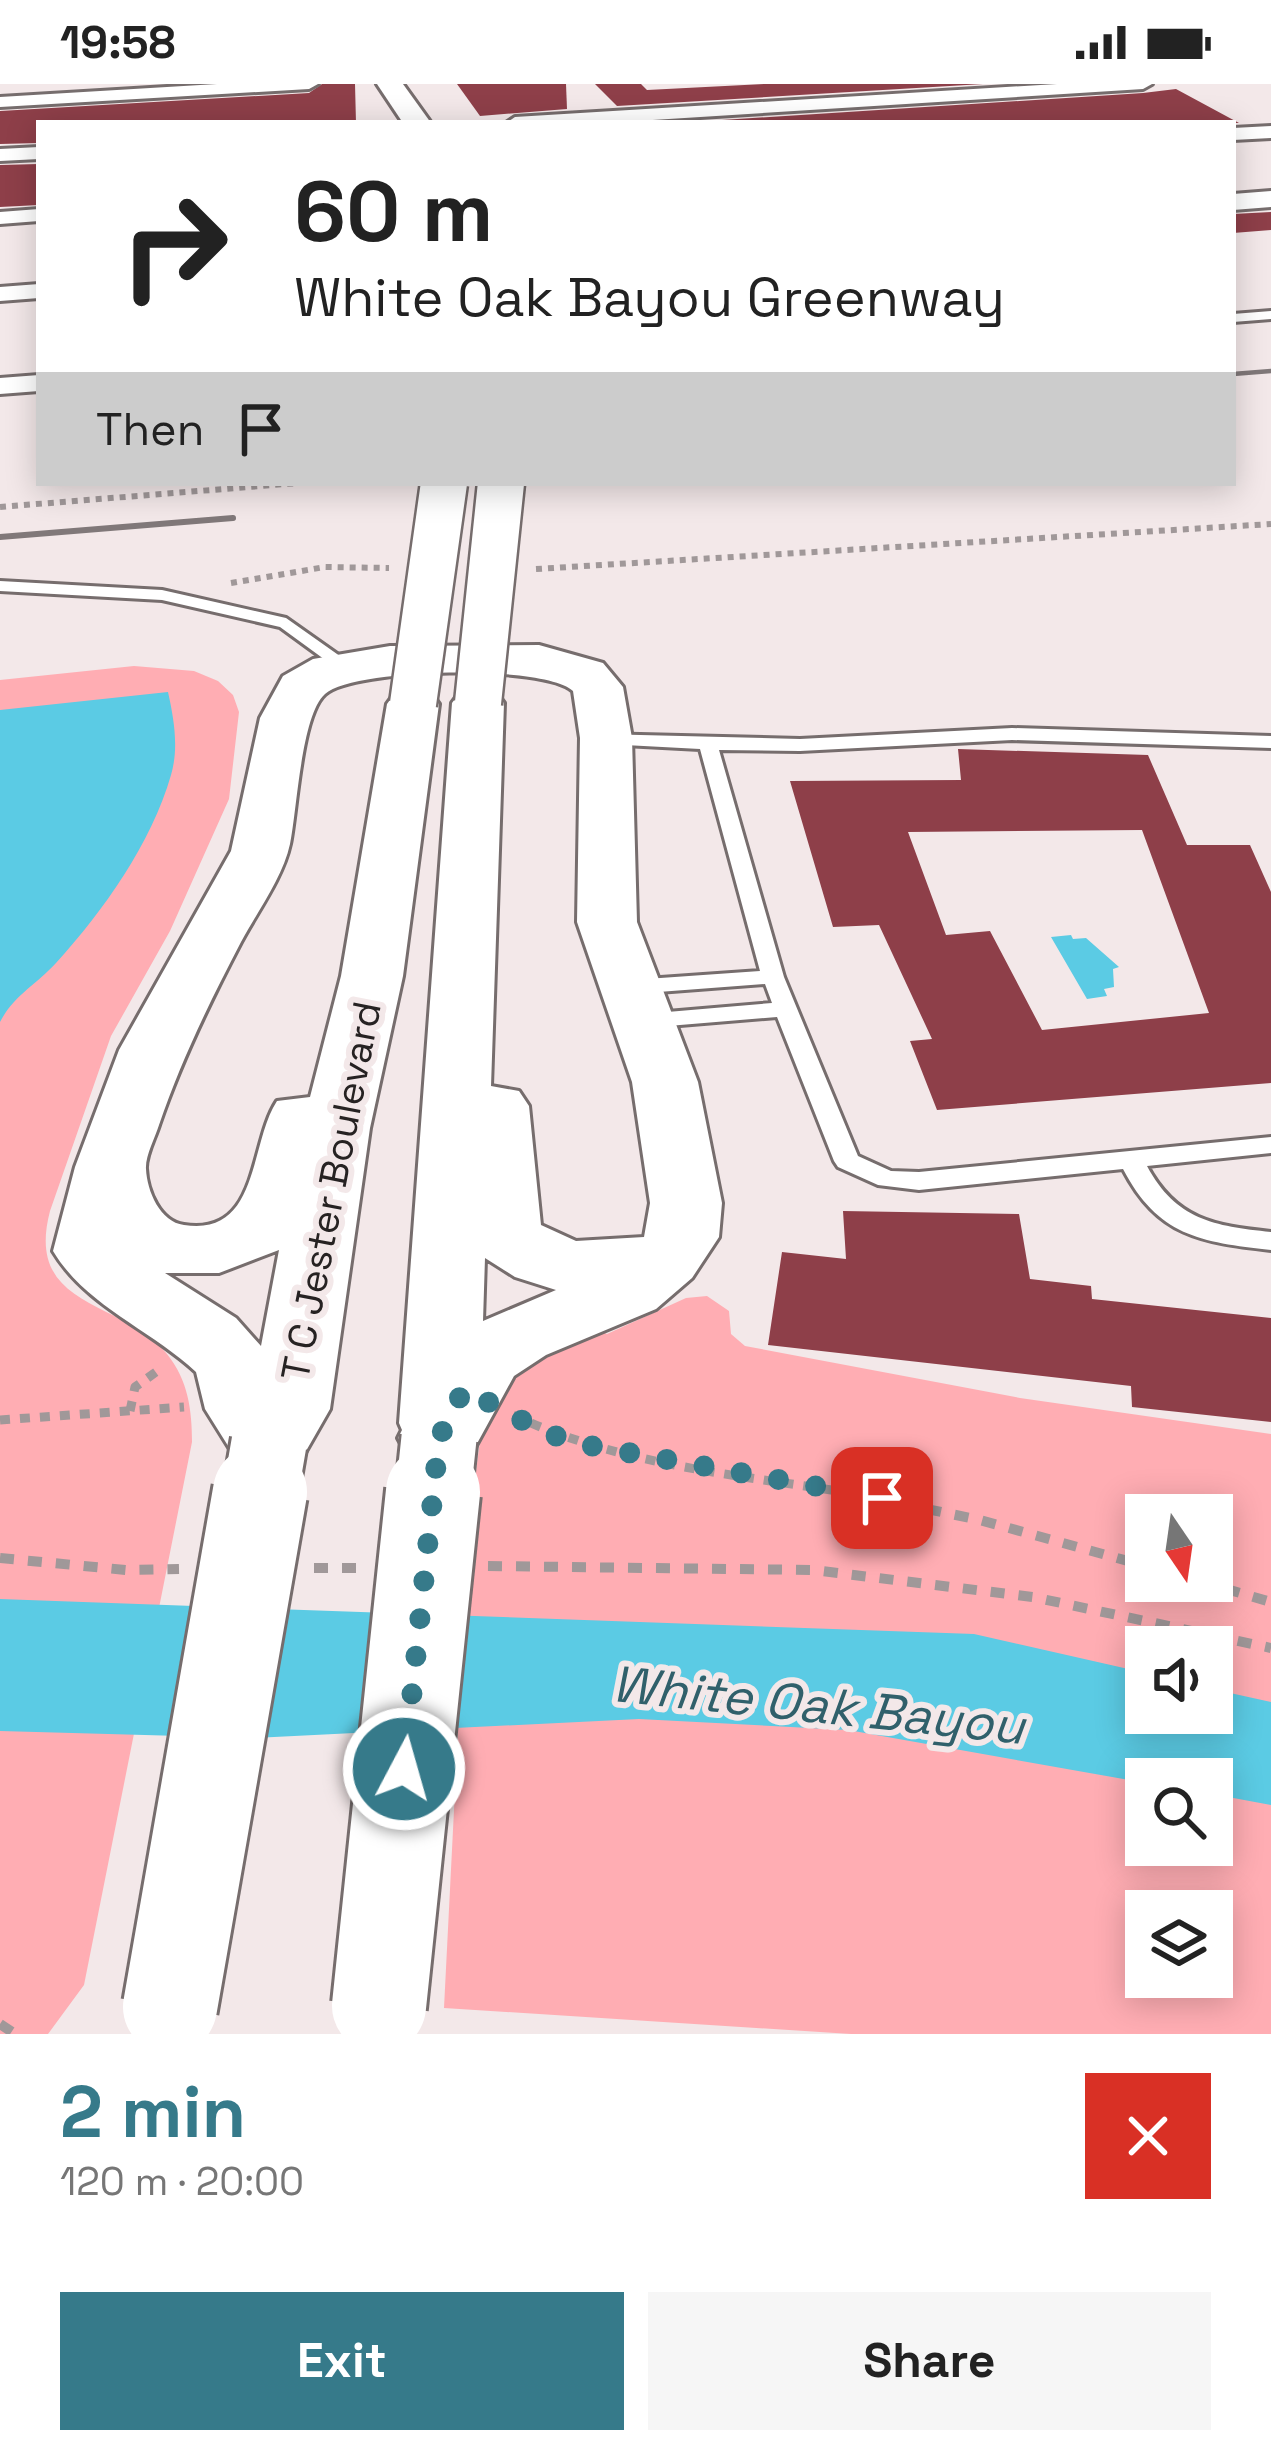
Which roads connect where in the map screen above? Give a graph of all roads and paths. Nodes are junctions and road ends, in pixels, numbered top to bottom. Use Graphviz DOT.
graph roads {
  1 [pos="309,84"];
  2 [pos="390,84"];
  3 [pos="895,84"];
  4 [pos="1143,84"];
  5 [pos="915,98"];
  6 [pos="0,102"];
  7 [pos="415,120"];
  8 [pos="563,120"];
  9 [pos="947,120"];
  10 [pos="1236,134"];
  11 [pos="1267,135"];
  12 [pos="36,153"];
  13 [pos="0,155"];
  14 [pos="1271,199"];
  15 [pos="1236,202"];
  16 [pos="36,215"];
  17 [pos="0,218"];
  18 [pos="36,291"];
  19 [pos="0,294"];
  20 [pos="1236,320"];
  21 [pos="1271,320"];
  22 [pos="36,383"];
  23 [pos="0,386"];
  24 [pos="261,486"];
  25 [pos="444,486"];
  26 [pos="501,486"];
  27 [pos="0,507"];
  28 [pos="1271,524"];
  29 [pos="394,568"];
  30 [pos="530,569"];
  31 [pos="0,586"];
  32 [pos="162,595"];
  33 [pos="345,666"];
  34 [pos="605,738"];
  35 [pos="1271,742"];
  36 [pos="707,744"];
  37 [pos="465,957"];
  38 [pos="372,976"];
  39 [pos="773,977"];
  40 [pos="636,1004"];
  41 [pos="785,1009"];
  42 [pos="1271,1145"];
  43 [pos="1130,1160"];
  44 [pos="110,1166"];
  45 [pos="1271,1241"];
  46 [pos="666,1260"];
  47 [pos="173,1360"];
  48 [pos="130,1411"];
  49 [pos="451,1414"];
  50 [pos="0,1420"];
  51 [pos="233,1425"];
  52 [pos="0,1558"];
  53 [pos="1125,1561"];
  54 [pos="462,1567"];
  55 [pos="294,1568"];
  56 [pos="366,1568"];
  57 [pos="198,1569"];
  58 [pos="1233,1591"];
  59 [pos="1271,1602"];
  60 [pos="1271,1648"];
  61 [pos="378,2020"];
  62 [pos="167,2021"];
  63 [pos="0,2024"];
  64 [pos="15,2034"];
  1 -- 6 [label="street"];
  2 -- 7 [label="main road"];
  3 -- 5 [label="street"];
  4 -- 5 [label="street"];
  5 -- 8 [label="street"];
  5 -- 9 [label="street"];
  10 -- 11 [label="street"];
  12 -- 13 [label="street"];
  14 -- 15 [label="street"];
  16 -- 17 [label="street"];
  18 -- 19 [label="street"];
  20 -- 21 [label="lane"];
  22 -- 23 [label="street"];
  24 -- 27 [label="path"];
  25 -- 38 [label="main road, T C Jester Boulevard, bridge"];
  26 -- 37 [label="main road, bridge"];
  28 -- 30 [label="path"];
  29 -- 32 [label="path"];
  31 -- 32 [label="lane"];
  32 -- 33 [label="lane"];
  33 -- 34 [label="main road"];
  33 -- 44 [label="main road"];
  34 -- 36 [label="lane"];
  34 -- 40 [label="main road"];
  35 -- 36 [label="lane"];
  36 -- 39 [label="lane"];
  37 -- 46 [label="main road"];
  37 -- 49 [label="main road"];
  38 -- 44 [label="main road"];
  38 -- 51 [label="main road, T C Jester Boulevard"];
  39 -- 40 [label="lane"];
  39 -- 41 [label="lane"];
  40 -- 41 [label="lane"];
  40 -- 46 [label="main road"];
  41 -- 43 [label="lane"];
  42 -- 43 [label="lane"];
  43 -- 45 [label="lane"];
  44 -- 51 [label="main road"];
  46 -- 49 [label="main road"];
  47 -- 48 [label="path"];
  48 -- 50 [label="path"];
  48 -- 51 [label="path"];
  49 -- 53 [label="path"];
  49 -- 61 [label="main road, bridge"];
  51 -- 62 [label="main road, T C Jester Boulevard, bridge"];
  52 -- 57 [label="path"];
  54 -- 60 [label="path"];
  55 -- 56 [label="path"];
  58 -- 59 [label="path"];
  63 -- 64 [label="path"];
}
